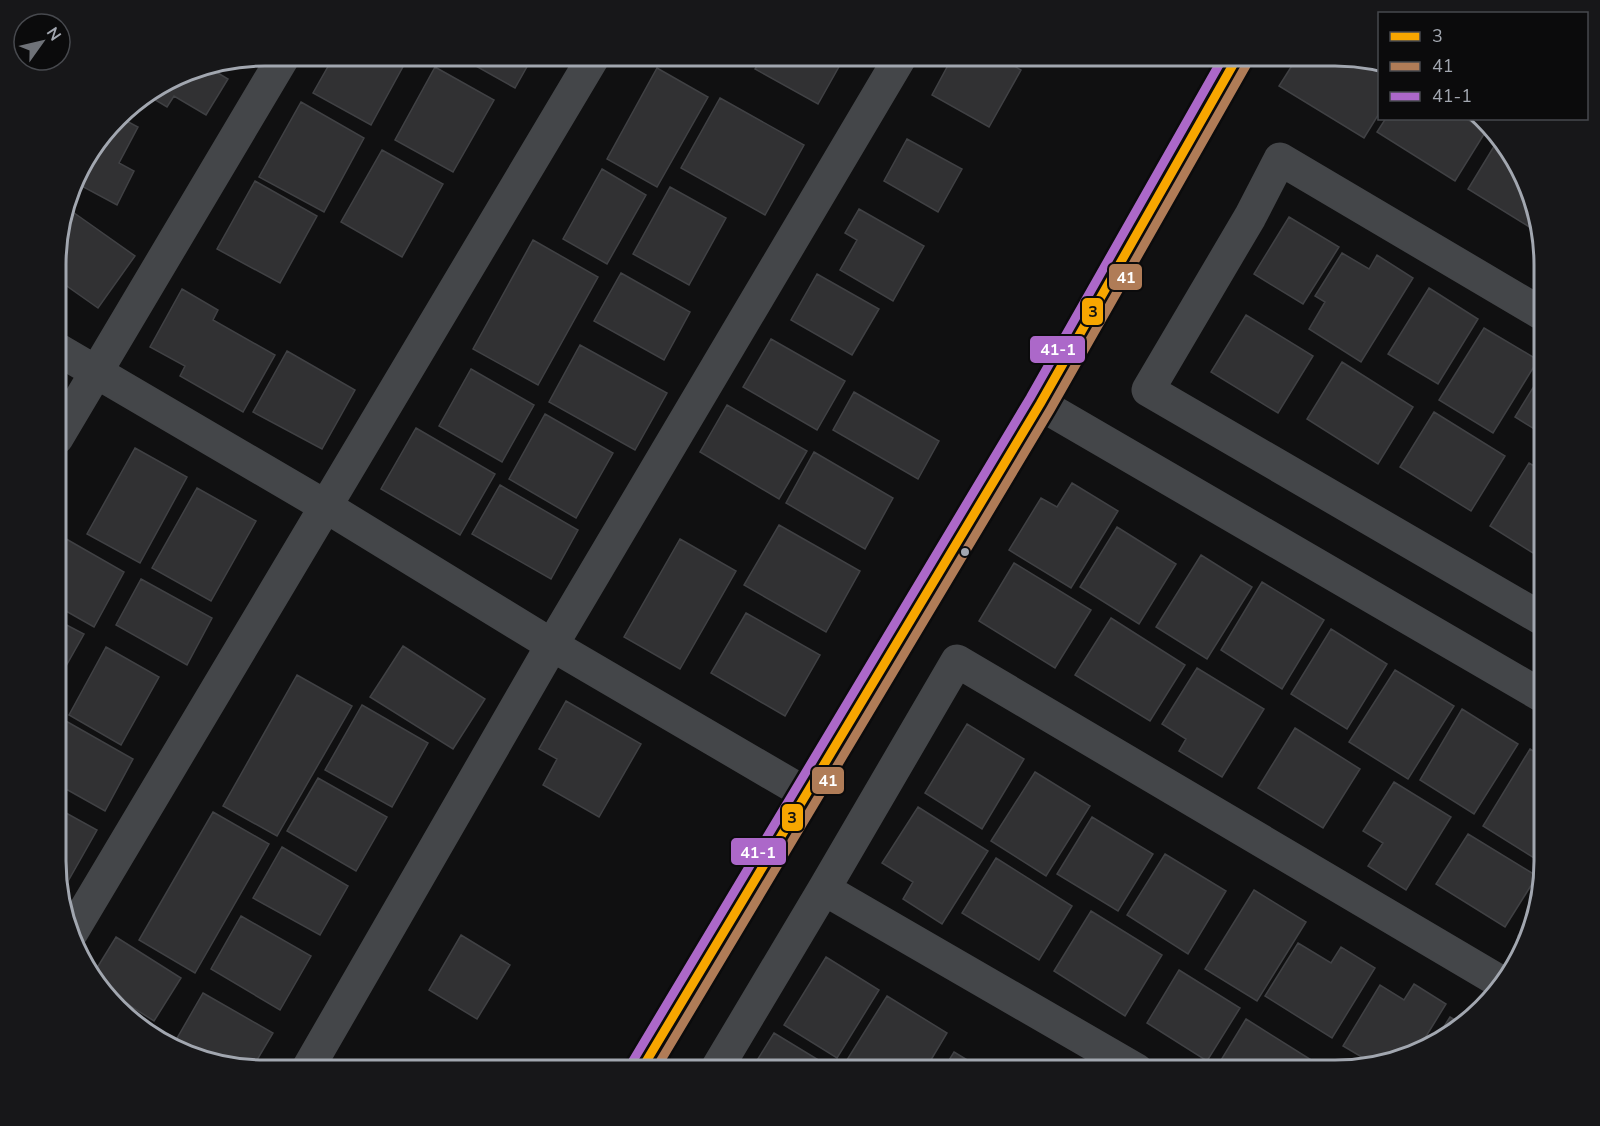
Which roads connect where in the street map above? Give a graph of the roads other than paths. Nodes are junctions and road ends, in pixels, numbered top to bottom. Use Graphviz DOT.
graph roads {
  1 [pos="278,66"];
  2 [pos="588,66"];
  3 [pos="895,66"];
  4 [pos="1232,66"];
  5 [pos="1534,309"];
  6 [pos="66,354"];
  7 [pos="96,371"];
  8 [pos="1040,404"];
  9 [pos="66,423"];
  10 [pos="325,506"];
  11 [pos="1534,614"];
  12 [pos="552,645"];
  13 [pos="1534,691"];
  14 [pos="805,793"];
  15 [pos="824,889"];
  16 [pos="77,925"];
  17 [pos="1495,979"];
  18 [pos="313,1060"];
  19 [pos="647,1060"];
  20 [pos="722,1060"];
  21 [pos="1120,1060"];
  1 -- 7 [label="street"];
  2 -- 10 [label="street"];
  3 -- 12 [label="street"];
  4 -- 8 [label="street"];
  5 -- 11 [label="street"];
  6 -- 7 [label="street"];
  7 -- 9 [label="street"];
  7 -- 10 [label="street"];
  8 -- 13 [label="street"];
  8 -- 14 [label="street"];
  10 -- 12 [label="street"];
  10 -- 16 [label="street"];
  12 -- 14 [label="street"];
  12 -- 18 [label="street"];
  14 -- 19 [label="street"];
  15 -- 17 [label="street"];
  15 -- 20 [label="street"];
  15 -- 21 [label="street"];
}
